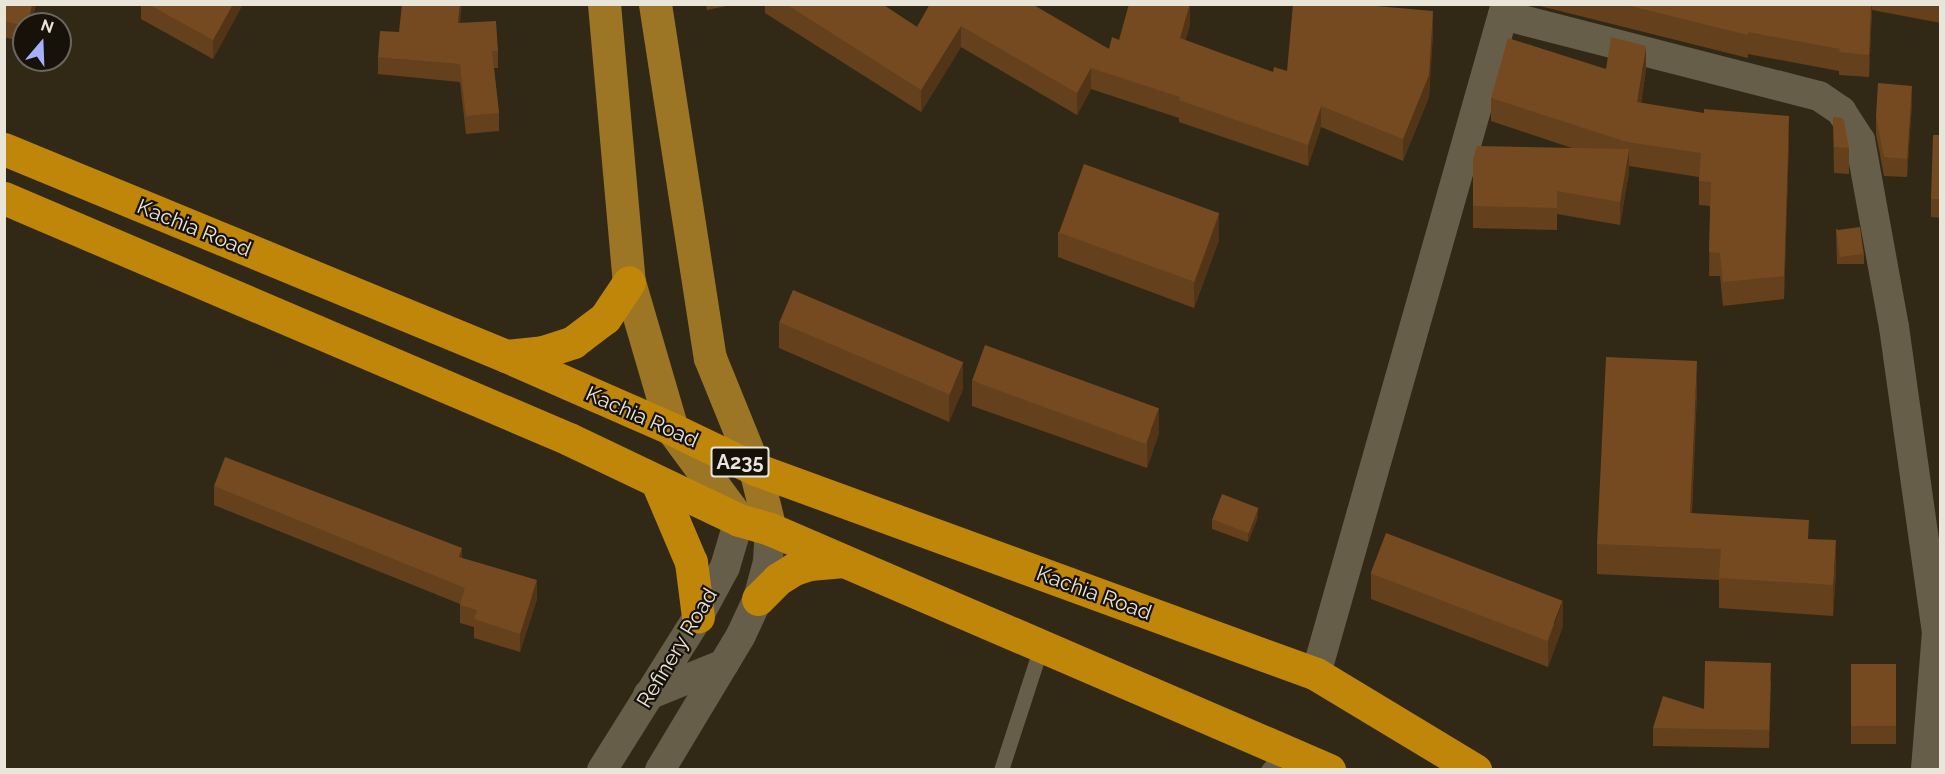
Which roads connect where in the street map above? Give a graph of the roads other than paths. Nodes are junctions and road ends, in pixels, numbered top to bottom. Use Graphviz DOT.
graph roads {
  1 [pos="604,4"];
  2 [pos="655,4"];
  3 [pos="1504,10"];
  4 [pos="4,149"];
  5 [pos="4,198"];
  6 [pos="629,282"];
  7 [pos="506,357"];
  8 [pos="584,390"];
  9 [pos="672,429"];
  10 [pos="569,439"];
  11 [pos="755,470"];
  12 [pos="657,482"];
  13 [pos="739,520"];
  14 [pos="770,529"];
  15 [pos="841,561"];
  16 [pos="758,599"];
  17 [pos="698,617"];
  18 [pos="1041,647"];
  19 [pos="724,664"];
  20 [pos="1316,674"];
  21 [pos="648,695"];
  22 [pos="1276,760"];
  23 [pos="602,770"];
  24 [pos="660,770"];
  25 [pos="1001,770"];
  26 [pos="1329,770"];
  27 [pos="1475,770"];
  28 [pos="1926,770"];
  1 -- 6 [label="main road"];
  2 -- 11 [label="main road"];
  3 -- 20 [label="street"];
  3 -- 28 [label="street"];
  4 -- 7 [label="highway, Kachia Road / A235"];
  5 -- 10 [label="highway, A235"];
  6 -- 7 [label="highway"];
  6 -- 9 [label="main road"];
  7 -- 8 [label="highway, Kachia Road / A235"];
  8 -- 9 [label="highway, Kachia Road / A235"];
  8 -- 10 [label="highway"];
  9 -- 11 [label="highway, Kachia Road / A235"];
  9 -- 13 [label="main road"];
  10 -- 12 [label="highway, A235"];
  11 -- 14 [label="main road"];
  11 -- 20 [label="highway, Kachia Road / A235"];
  12 -- 13 [label="highway, A235"];
  12 -- 17 [label="highway"];
  13 -- 14 [label="highway, A235"];
  13 -- 17 [label="street, Refinery Road"];
  14 -- 15 [label="highway, A235"];
  14 -- 16 [label="street"];
  15 -- 16 [label="highway"];
  15 -- 18 [label="highway, A235"];
  16 -- 19 [label="street"];
  17 -- 21 [label="street, Refinery Road"];
  18 -- 22 [label="highway, A235"];
  18 -- 25 [label="lane"];
  19 -- 21 [label="street"];
  19 -- 24 [label="street"];
  20 -- 27 [label="highway, Kachia Road / A235"];
  21 -- 23 [label="street, Refinery Road"];
  22 -- 26 [label="highway, A235"];
}
